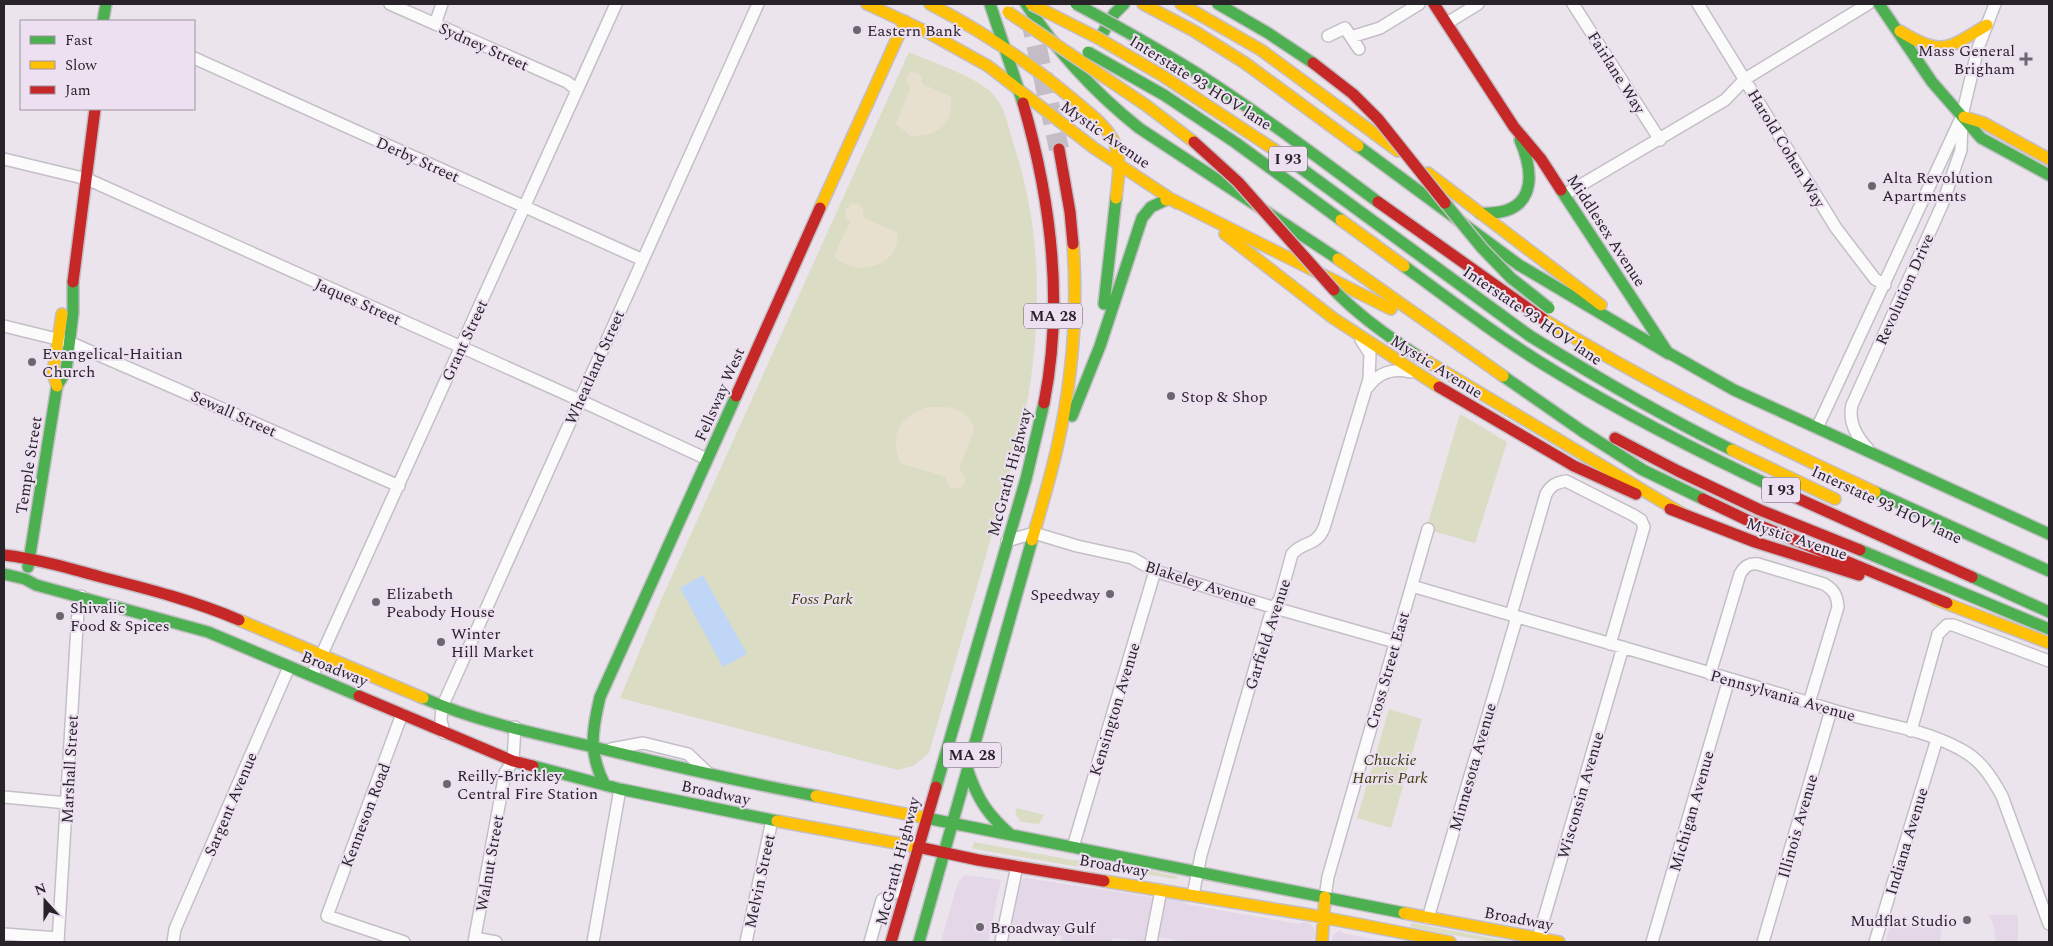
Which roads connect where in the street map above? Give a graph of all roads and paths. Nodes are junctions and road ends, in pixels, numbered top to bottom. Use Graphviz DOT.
graph roads {
  1 [pos="106,4"];
  2 [pos="390,4"];
  3 [pos="442,4"];
  4 [pos="616,4"];
  5 [pos="758,4"];
  6 [pos="867,4"];
  7 [pos="930,4"];
  8 [pos="991,4"];
  9 [pos="1026,4"];
  10 [pos="1031,4"];
  11 [pos="1076,4"];
  12 [pos="1124,4"];
  13 [pos="1143,4"];
  14 [pos="1181,4"];
  15 [pos="1218,4"];
  16 [pos="1239,4"];
  17 [pos="1418,4"];
  18 [pos="1434,4"];
  19 [pos="1478,4"];
  20 [pos="1574,4"];
  21 [pos="1698,4"];
  22 [pos="1868,4"];
  23 [pos="1879,4"];
  24 [pos="1996,4"];
  25 [pos="1008,12"];
  26 [pos="106,20"];
  27 [pos="905,22"];
  28 [pos="435,24"];
  29 [pos="1447,24"];
  30 [pos="1986,25"];
  31 [pos="1894,27"];
  32 [pos="1328,36"];
  33 [pos="1351,37"];
  34 [pos="1005,48"];
  35 [pos="1359,50"];
  36 [pos="195,58"];
  37 [pos="1314,63"];
  38 [pos="1745,79"];
  39 [pos="577,90"];
  40 [pos="1020,90"];
  41 [pos="1095,90"];
  42 [pos="94,110"];
  43 [pos="1962,116"];
  44 [pos="1514,126"];
  45 [pos="1660,140"];
  46 [pos="1059,149"];
  47 [pos="4,159"];
  48 [pos="2049,159"];
  49 [pos="1120,165"];
  50 [pos="2049,175"];
  51 [pos="87,179"];
  52 [pos="1564,195"];
  53 [pos="1171,199"];
  54 [pos="524,207"];
  55 [pos="1480,213"];
  56 [pos="643,260"];
  57 [pos="1885,285"];
  58 [pos="4,326"];
  59 [pos="1357,335"];
  60 [pos="64,340"];
  61 [pos="1453,341"];
  62 [pos="1100,346"];
  63 [pos="462,347"];
  64 [pos="1669,354"];
  65 [pos="1614,362"];
  66 [pos="1414,372"];
  67 [pos="1522,389"];
  68 [pos="1365,391"];
  69 [pos="580,400"];
  70 [pos="1817,428"];
  71 [pos="1056,449"];
  72 [pos="1873,454"];
  73 [pos="707,459"];
  74 [pos="399,486"];
  75 [pos="1846,504"];
  76 [pos="1682,513"];
  77 [pos="1428,529"];
  78 [pos="1034,533"];
  79 [pos="2049,534"];
  80 [pos="1007,541"];
  81 [pos="4,555"];
  82 [pos="30,558"];
  83 [pos="1155,570"];
  84 [pos="2049,571"];
  85 [pos="4,574"];
  86 [pos="26,579"];
  87 [pos="1412,586"];
  88 [pos="80,596"];
  89 [pos="173,597"];
  90 [pos="1947,603"];
  91 [pos="1275,608"];
  92 [pos="2049,612"];
  93 [pos="1514,616"];
  94 [pos="2049,628"];
  95 [pos="1395,642"];
  96 [pos="2049,643"];
  97 [pos="1610,644"];
  98 [pos="1623,647"];
  99 [pos="321,654"];
  100 [pos="2049,661"];
  101 [pos="289,667"];
  102 [pos="1710,674"];
  103 [pos="312,676"];
  104 [pos="371,676"];
  105 [pos="1729,679"];
  106 [pos="362,697"];
  107 [pos="1809,703"];
  108 [pos="442,707"];
  109 [pos="1831,710"];
  110 [pos="402,714"];
  111 [pos="514,727"];
  112 [pos="1911,731"];
  113 [pos="444,733"];
  114 [pos="1937,739"];
  115 [pos="591,746"];
  116 [pos="513,761"];
  117 [pos="968,771"];
  118 [pos="605,785"];
  119 [pos="620,788"];
  120 [pos="4,797"];
  121 [pos="67,803"];
  122 [pos="926,818"];
  123 [pos="772,820"];
  124 [pos="953,822"];
  125 [pos="1011,835"];
  126 [pos="918,847"];
  127 [pos="1073,847"];
  128 [pos="945,853"];
  129 [pos="1016,866"];
  130 [pos="1198,871"];
  131 [pos="908,884"];
  132 [pos="1161,890"];
  133 [pos="1193,895"];
  134 [pos="1325,897"];
  135 [pos="1324,918"];
  136 [pos="1428,918"];
  137 [pos="2049,924"];
  138 [pos="4,934"];
  139 [pos="58,940"];
  140 [pos="475,940"];
  141 [pos="1537,940"];
  142 [pos="173,942"];
  143 [pos="404,942"];
  144 [pos="496,942"];
  145 [pos="593,942"];
  146 [pos="746,942"];
  147 [pos="870,942"];
  148 [pos="892,942"];
  149 [pos="919,942"];
  150 [pos="1001,942"];
  151 [pos="1151,942"];
  152 [pos="1322,942"];
  153 [pos="1450,942"];
  154 [pos="1559,942"];
  155 [pos="1652,942"];
  156 [pos="1763,942"];
  157 [pos="1875,942"];
  1 -- 26 [label="main road"];
  2 -- 28 [label="street, Sydney Street"];
  3 -- 28 [label="street"];
  4 -- 39 [label="street, Grant Street"];
  5 -- 56 [label="street, Wheatland Street"];
  6 -- 27 [label="main road, Mystic Avenue"];
  7 -- 34 [label="main road"];
  8 -- 25 [label="main road, I 93"];
  8 -- 34 [label="main road, McGrath Highway / MA 28"];
  9 -- 41 [label="main road"];
  10 -- 75 [label="main road, Interstate 93 HOV lane / I 93, bridge"];
  11 -- 65 [label="main road, I 93, bridge"];
  12 -- 41 [label="main road"];
  13 -- 64 [label="main road"];
  14 -- 55 [label="main road"];
  15 -- 37 [label="main road"];
  16 -- 37 [label="main road"];
  17 -- 33 [label="street"];
  18 -- 29 [label="main road, Middlesex Avenue"];
  19 -- 29 [label="street"];
  20 -- 45 [label="street, Fairlane Way"];
  21 -- 38 [label="street, Harold Cohen Way"];
  22 -- 38 [label="street"];
  23 -- 31 [label="main road"];
  24 -- 30 [label="street, Revolution Drive"];
  25 -- 76 [label="main road, bridge"];
  25 -- 92 [label="main road, I 93, bridge"];
  27 -- 40 [label="main road, Mystic Avenue"];
  27 -- 73 [label="main road, Fellsway West"];
  28 -- 39 [label="street, Sydney Street"];
  29 -- 44 [label="main road, Middlesex Avenue"];
  30 -- 31 [label="main road"];
  30 -- 43 [label="street, Revolution Drive"];
  31 -- 43 [label="main road"];
  32 -- 33 [label="street"];
  33 -- 35 [label="street"];
  34 -- 40 [label="main road, McGrath Highway / MA 28"];
  34 -- 49 [label="main road"];
  36 -- 54 [label="street, Derby Street"];
  37 -- 65 [label="main road, bridge"];
  38 -- 45 [label="street"];
  38 -- 57 [label="street, Harold Cohen Way"];
  39 -- 54 [label="street, Grant Street"];
  40 -- 49 [label="main road, Mystic Avenue"];
  40 -- 80 [label="main road, McGrath Highway / MA 28"];
  41 -- 61 [label="main road"];
  42 -- 51 [label="main road, Temple Street"];
  43 -- 48 [label="main road"];
  43 -- 50 [label="main road"];
  43 -- 57 [label="street, Revolution Drive"];
  43 -- 72 [label="street, Revolution Drive"];
  44 -- 52 [label="main road, Middlesex Avenue"];
  44 -- 55 [label="main road, Middlesex Avenue"];
  45 -- 52 [label="street"];
  46 -- 71 [label="main road, MA 28"];
  47 -- 51 [label="street, Jaques Street"];
  49 -- 53 [label="main road, Mystic Avenue"];
  49 -- 62 [label="main road"];
  51 -- 60 [label="main road, Temple Street"];
  51 -- 63 [label="street, Jaques Street"];
  52 -- 64 [label="main road, Middlesex Avenue"];
  53 -- 59 [label="main road, Mystic Avenue"];
  53 -- 61 [label="main road"];
  53 -- 62 [label="main road"];
  54 -- 56 [label="street, Derby Street"];
  54 -- 63 [label="street, Grant Street"];
  55 -- 64 [label="main road"];
  56 -- 69 [label="street, Wheatland Street"];
  57 -- 70 [label="street, Revolution Drive"];
  58 -- 60 [label="street, Sewall Street"];
  59 -- 66 [label="main road, Mystic Avenue"];
  59 -- 68 [label="street, Garfield Avenue"];
  60 -- 74 [label="street, Sewall Street"];
  60 -- 82 [label="main road, Temple Street"];
  61 -- 67 [label="main road"];
  62 -- 71 [label="main road"];
  63 -- 69 [label="street, Jaques Street"];
  63 -- 74 [label="street, Grant Street"];
  64 -- 70 [label="main road"];
  65 -- 84 [label="main road, I 93"];
  66 -- 68 [label="street, Garfield Avenue"];
  66 -- 76 [label="main road, Mystic Avenue"];
  67 -- 90 [label="main road"];
  67 -- 94 [label="main road"];
  68 -- 91 [label="street, Garfield Avenue"];
  69 -- 73 [label="street, Jaques Street"];
  69 -- 108 [label="street, Wheatland Street"];
  70 -- 72 [label="main road"];
  71 -- 78 [label="main road, MA 28"];
  72 -- 79 [label="main road"];
  73 -- 115 [label="main road, Fellsway West"];
  74 -- 99 [label="street, Grant Street"];
  76 -- 90 [label="main road, Mystic Avenue"];
  77 -- 87 [label="street, Cross Street East"];
  78 -- 80 [label="street"];
  78 -- 83 [label="street, Blakeley Avenue"];
  78 -- 117 [label="main road, MA 28"];
  80 -- 122 [label="main road, McGrath Highway / MA 28"];
  81 -- 82 [label="main road, Broadway"];
  82 -- 86 [label="main road, Temple Street"];
  82 -- 89 [label="main road, Broadway"];
  83 -- 91 [label="street, Blakeley Avenue"];
  83 -- 127 [label="street, Kensington Avenue"];
  85 -- 86 [label="main road, Broadway"];
  86 -- 88 [label="main road, Broadway"];
  87 -- 93 [label="street, Pennsylvania Avenue"];
  87 -- 95 [label="street, Cross Street East"];
  88 -- 89 [label="main road"];
  88 -- 101 [label="main road, Broadway"];
  88 -- 121 [label="street, Marshall Street"];
  89 -- 99 [label="main road, Broadway"];
  90 -- 96 [label="main road, Mystic Avenue"];
  91 -- 95 [label="street, Blakeley Avenue"];
  91 -- 130 [label="street, Garfield Avenue"];
  93 -- 97 [label="street, Pennsylvania Avenue"];
  93 -- 97 [label="street, Minnesota Avenue"];
  93 -- 136 [label="street, Minnesota Avenue"];
  95 -- 134 [label="street, Cross Street East"];
  97 -- 98 [label="street, Pennsylvania Avenue"];
  98 -- 102 [label="street, Pennsylvania Avenue"];
  98 -- 141 [label="street, Wisconsin Avenue"];
  99 -- 103 [label="street, Grant Street"];
  99 -- 104 [label="main road, Broadway"];
  100 -- 112 [label="street"];
  101 -- 103 [label="main road, Broadway"];
  101 -- 142 [label="street, Sargent Avenue"];
  102 -- 105 [label="street, Pennsylvania Avenue"];
  102 -- 107 [label="street"];
  103 -- 106 [label="main road, Broadway"];
  104 -- 106 [label="main road"];
  104 -- 108 [label="main road, Broadway"];
  105 -- 107 [label="street, Pennsylvania Avenue"];
  105 -- 155 [label="street, Michigan Avenue"];
  106 -- 110 [label="main road, Broadway"];
  107 -- 109 [label="street, Pennsylvania Avenue"];
  108 -- 111 [label="main road, Broadway"];
  108 -- 113 [label="street, Wheatland Street"];
  109 -- 112 [label="street, Pennsylvania Avenue"];
  109 -- 156 [label="street, Illinois Avenue"];
  110 -- 113 [label="main road, Broadway"];
  110 -- 143 [label="street, Kenneson Road"];
  111 -- 115 [label="main road, Broadway"];
  111 -- 116 [label="street, Walnut Street"];
  112 -- 114 [label="street, Pennsylvania Avenue"];
  113 -- 116 [label="main road, Broadway"];
  114 -- 137 [label="street, Pennsylvania Avenue"];
  114 -- 157 [label="street, Indiana Avenue"];
  115 -- 118 [label="main road, Fellsway West"];
  115 -- 122 [label="main road, Broadway"];
  116 -- 118 [label="main road, Broadway"];
  116 -- 140 [label="street, Walnut Street"];
  117 -- 124 [label="main road, MA 28"];
  117 -- 125 [label="main road"];
  118 -- 119 [label="main road, Broadway"];
  119 -- 123 [label="main road, Broadway"];
  119 -- 145 [label="street"];
  120 -- 121 [label="street"];
  121 -- 139 [label="street, Marshall Street"];
  122 -- 124 [label="main road, Broadway"];
  122 -- 126 [label="main road, McGrath Highway / MA 28"];
  123 -- 126 [label="main road, Broadway"];
  123 -- 146 [label="street, Melvin Street"];
  124 -- 125 [label="main road, Broadway"];
  124 -- 128 [label="main road, MA 28"];
  125 -- 127 [label="main road, Broadway"];
  126 -- 128 [label="main road, Broadway"];
  126 -- 131 [label="main road, McGrath Highway / MA 28"];
  127 -- 130 [label="main road, Broadway"];
  128 -- 129 [label="main road, Broadway"];
  128 -- 149 [label="main road, MA 28"];
  129 -- 132 [label="main road, Broadway"];
  129 -- 150 [label="street"];
  130 -- 133 [label="street, Garfield Avenue"];
  130 -- 134 [label="main road, Broadway"];
  131 -- 147 [label="street"];
  131 -- 148 [label="main road, McGrath Highway / MA 28"];
  132 -- 133 [label="main road, Broadway"];
  132 -- 151 [label="street"];
  133 -- 135 [label="main road, Broadway"];
  134 -- 135 [label="main road"];
  134 -- 136 [label="main road, Broadway"];
  135 -- 152 [label="main road"];
  135 -- 153 [label="main road, Broadway"];
  136 -- 141 [label="main road, Broadway"];
  138 -- 139 [label="street"];
  140 -- 144 [label="street"];
  141 -- 154 [label="main road, Broadway"];
}
